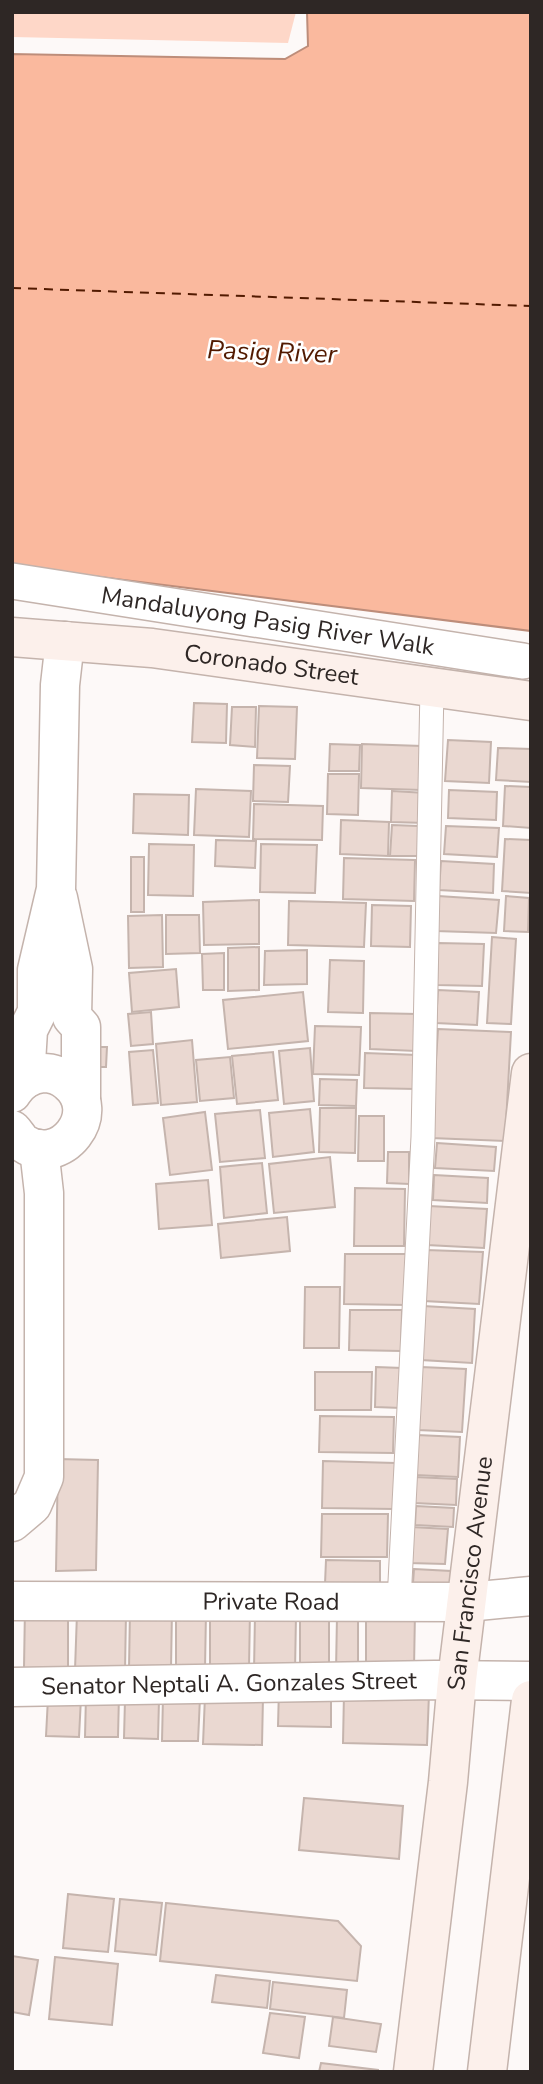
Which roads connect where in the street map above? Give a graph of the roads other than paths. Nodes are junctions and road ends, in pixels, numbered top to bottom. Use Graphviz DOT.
graph roads {
  1 [pos="12,581"];
  2 [pos="12,637"];
  3 [pos="65,641"];
  4 [pos="523,660"];
  5 [pos="432,688"];
  6 [pos="531,701"];
  7 [pos="56,889"];
  8 [pos="531,1073"];
  9 [pos="19,1086"];
  10 [pos="81,1099"];
  11 [pos="26,1140"];
  12 [pos="12,1522"];
  13 [pos="531,1596"];
  14 [pos="12,1601"];
  15 [pos="399,1601"];
  16 [pos="467,1602"];
  17 [pos="457,1681"];
  18 [pos="531,1681"];
  19 [pos="12,1686"];
  20 [pos="531,1700"];
  21 [pos="412,2072"];
  22 [pos="487,2072"];
  1 -- 4 [label="street, Mandaluyong Pasig River Walk"];
  2 -- 3 [label="main road, Coronado Street"];
  3 -- 5 [label="main road, Coronado Street"];
  3 -- 7 [label="street"];
  5 -- 6 [label="main road, Coronado Street"];
  5 -- 15 [label="lane"];
  7 -- 9 [label="street"];
  7 -- 10 [label="street"];
  8 -- 16 [label="main road, San Francisco Avenue"];
  9 -- 10 [label="street"];
  10 -- 11 [label="street"];
  11 -- 12 [label="street"];
  13 -- 16 [label="street, Private Road"];
  14 -- 15 [label="street, Private Road"];
  15 -- 16 [label="street, Private Road"];
  16 -- 17 [label="main road, San Francisco Avenue"];
  17 -- 18 [label="street, Senator Neptali A. Gonzales Street"];
  17 -- 19 [label="street, Senator Neptali A. Gonzales Street"];
  17 -- 21 [label="main road, San Francisco Avenue"];
  20 -- 22 [label="main road"];
}
